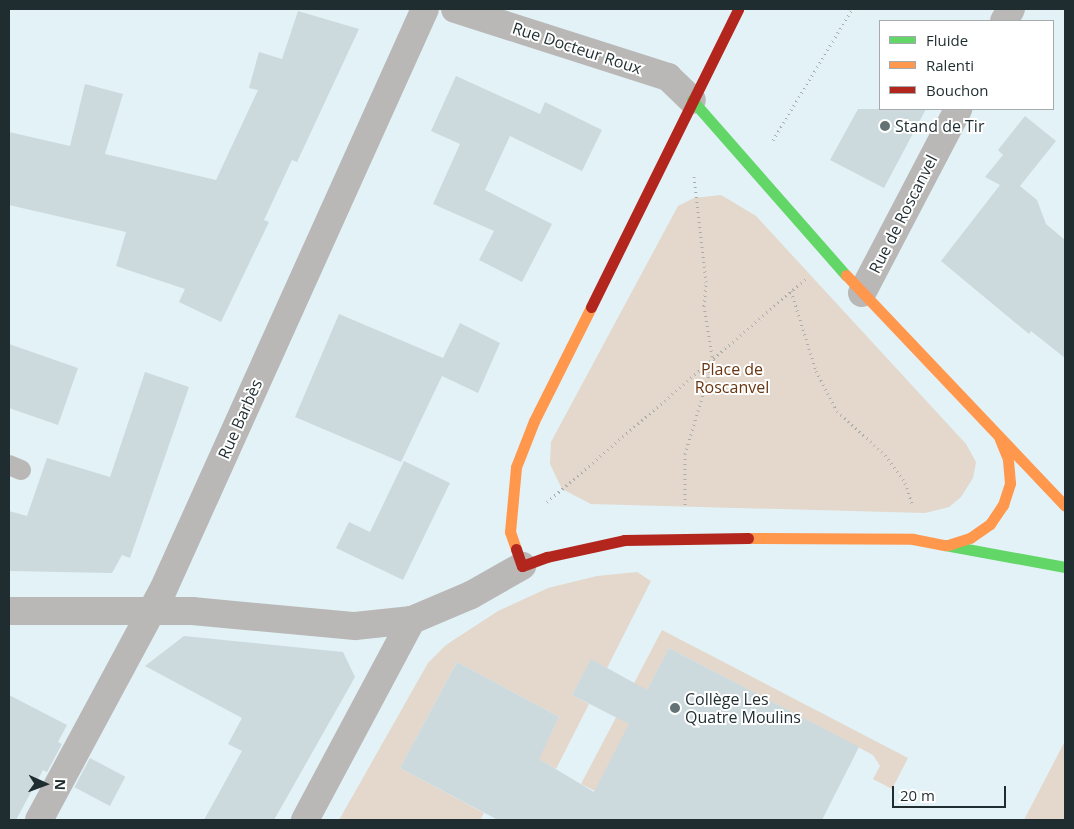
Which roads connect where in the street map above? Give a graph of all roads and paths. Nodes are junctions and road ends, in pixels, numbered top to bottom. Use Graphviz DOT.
graph roads {
  1 [pos="425,9"];
  2 [pos="455,9"];
  3 [pos="738,9"];
  4 [pos="852,9"];
  5 [pos="1011,9"];
  6 [pos="1005,20"];
  7 [pos="692,100"];
  8 [pos="957,110"];
  9 [pos="720,134"];
  10 [pos="764,136"];
  11 [pos="830,256"];
  12 [pos="791,291"];
  13 [pos="862,292"];
  14 [pos="713,361"];
  15 [pos="985,421"];
  16 [pos="1065,506"];
  17 [pos="510,532"];
  18 [pos="684,538"];
  19 [pos="913,539"];
  20 [pos="948,545"];
  21 [pos="522,566"];
  22 [pos="1065,567"];
  23 [pos="154,610"];
  24 [pos="9,611"];
  25 [pos="412,620"];
  26 [pos="39,820"];
  27 [pos="305,820"];
  1 -- 23 [label="street, Rue Barbès"];
  2 -- 7 [label="street, Rue Docteur Roux"];
  3 -- 7 [label="street"];
  4 -- 10 [label="path"];
  5 -- 6 [label="street"];
  7 -- 9 [label="street"];
  7 -- 17 [label="street"];
  8 -- 13 [label="street, Rue de Roscanvel"];
  9 -- 11 [label="street"];
  9 -- 14 [label="path"];
  11 -- 12 [label="path"];
  11 -- 13 [label="street"];
  12 -- 14 [label="path"];
  12 -- 19 [label="path"];
  13 -- 15 [label="street"];
  14 -- 17 [label="path"];
  14 -- 18 [label="path"];
  15 -- 16 [label="street"];
  15 -- 20 [label="street"];
  17 -- 21 [label="street"];
  18 -- 19 [label="street"];
  18 -- 21 [label="street"];
  19 -- 20 [label="street"];
  20 -- 22 [label="street"];
  21 -- 25 [label="street"];
  23 -- 24 [label="street"];
  23 -- 25 [label="street"];
  23 -- 26 [label="street, Rue Barbès"];
  25 -- 27 [label="street"];
}
